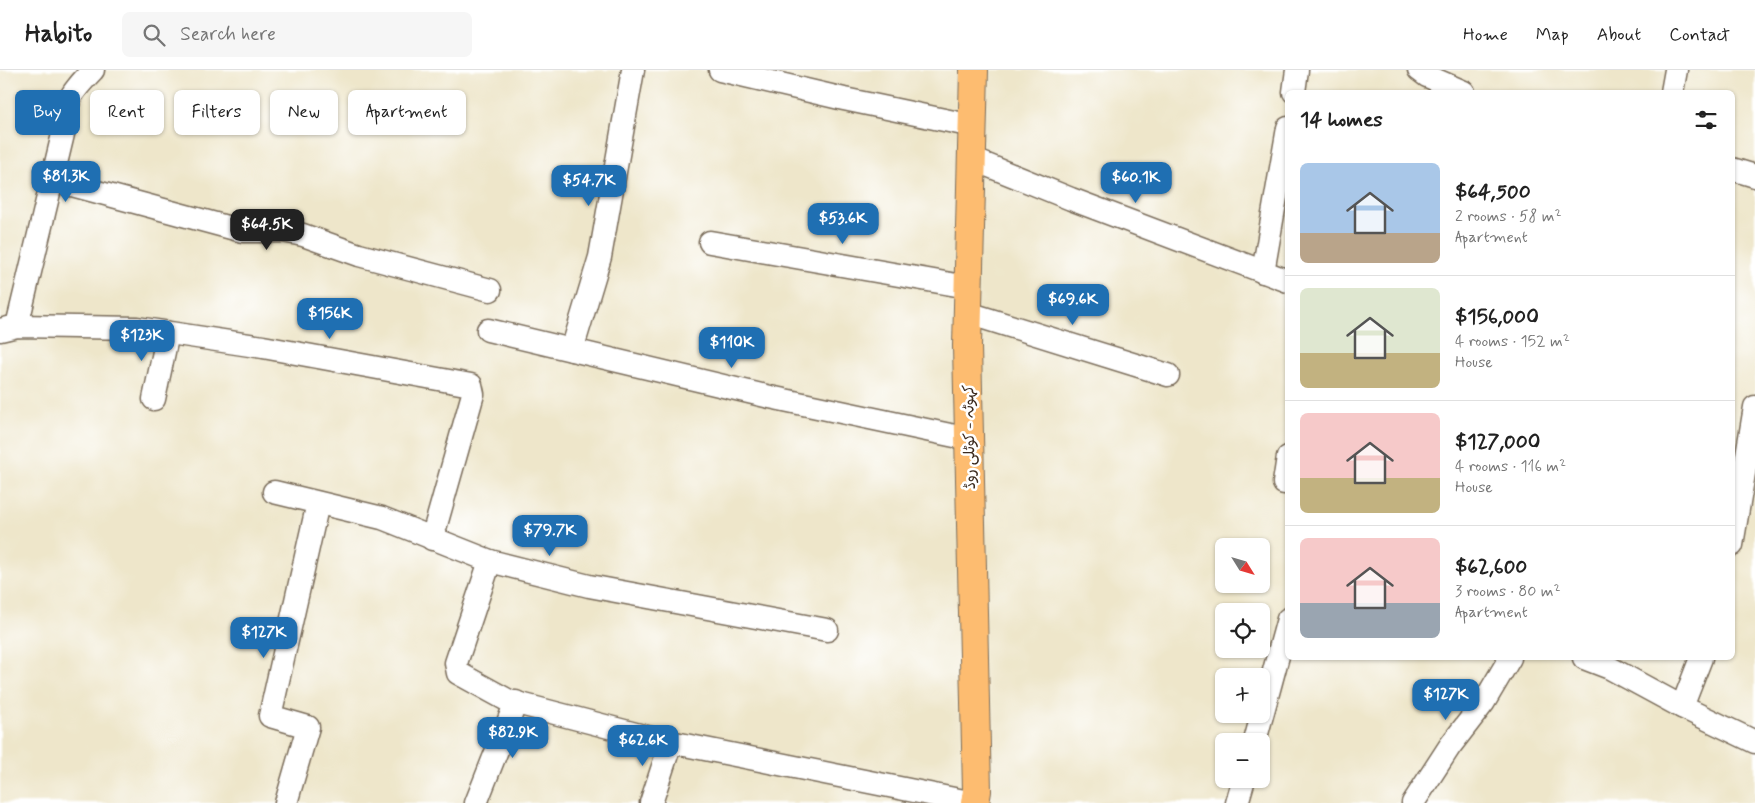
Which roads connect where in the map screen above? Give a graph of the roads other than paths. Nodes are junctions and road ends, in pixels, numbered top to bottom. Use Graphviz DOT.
graph roads {
  1 [pos="93,70"];
  2 [pos="633,70"];
  3 [pos="720,70"];
  4 [pos="974,70"];
  5 [pos="1297,70"];
  6 [pos="1418,70"];
  7 [pos="1676,70"];
  8 [pos="1294,90"];
  9 [pos="1460,90"];
  10 [pos="1672,90"];
  11 [pos="973,126"];
  12 [pos="1285,145"];
  13 [pos="972,159"];
  14 [pos="1735,170"];
  15 [pos="1755,176"];
  16 [pos="53,180"];
  17 [pos="710,242"];
  18 [pos="1263,272"];
  19 [pos="1285,280"];
  20 [pos="490,290"];
  21 [pos="968,300"];
  22 [pos="8,328"];
  23 [pos="488,330"];
  24 [pos="168,333"];
  25 [pos="572,350"];
  26 [pos="1168,375"];
  27 [pos="154,399"];
  28 [pos="1755,407"];
  29 [pos="969,439"];
  30 [pos="1739,463"];
  31 [pos="1285,476"];
  32 [pos="1284,482"];
  33 [pos="274,492"];
  34 [pos="318,503"];
  35 [pos="1735,510"];
  36 [pos="432,539"];
  37 [pos="490,561"];
  38 [pos="827,630"];
  39 [pos="1285,630"];
  40 [pos="1509,660"];
  41 [pos="1589,660"];
  42 [pos="1700,660"];
  43 [pos="516,702"];
  44 [pos="1682,708"];
  45 [pos="1257,733"];
  46 [pos="670,742"];
  47 [pos="1755,742"];
  48 [pos="1241,788"];
  49 [pos="286,803"];
  50 [pos="476,803"];
  51 [pos="651,803"];
  52 [pos="975,803"];
  53 [pos="1237,803"];
  54 [pos="1413,803"];
  1 -- 16 [label="street"];
  2 -- 25 [label="street"];
  3 -- 11 [label="street"];
  4 -- 11 [label="main road, کہوٹہ - کوٹلی روڈ"];
  5 -- 8 [label="street"];
  6 -- 9 [label="street"];
  7 -- 10 [label="street"];
  11 -- 13 [label="main road, کہوٹہ - کوٹلی روڈ"];
  12 -- 18 [label="street"];
  13 -- 18 [label="street"];
  13 -- 21 [label="main road, کہوٹہ - کوٹلی روڈ"];
  14 -- 15 [label="street"];
  16 -- 20 [label="street"];
  16 -- 22 [label="street"];
  17 -- 21 [label="street"];
  18 -- 19 [label="street"];
  21 -- 26 [label="street"];
  21 -- 29 [label="main road, کہوٹہ - کوٹلی روڈ"];
  22 -- 24 [label="street"];
  23 -- 25 [label="street"];
  24 -- 27 [label="street"];
  24 -- 36 [label="street"];
  25 -- 29 [label="street"];
  28 -- 30 [label="street"];
  29 -- 52 [label="main road, کہوٹہ - کوٹلی روڈ"];
  30 -- 35 [label="street"];
  31 -- 32 [label="street"];
  33 -- 34 [label="street"];
  34 -- 36 [label="street"];
  34 -- 49 [label="street"];
  36 -- 37 [label="street"];
  37 -- 38 [label="street"];
  37 -- 43 [label="street"];
  39 -- 45 [label="street"];
  40 -- 54 [label="street"];
  41 -- 44 [label="street"];
  42 -- 44 [label="street"];
  43 -- 46 [label="street"];
  43 -- 50 [label="street"];
  44 -- 47 [label="street"];
  46 -- 51 [label="street"];
  46 -- 52 [label="street"];
  48 -- 53 [label="street"];
}
